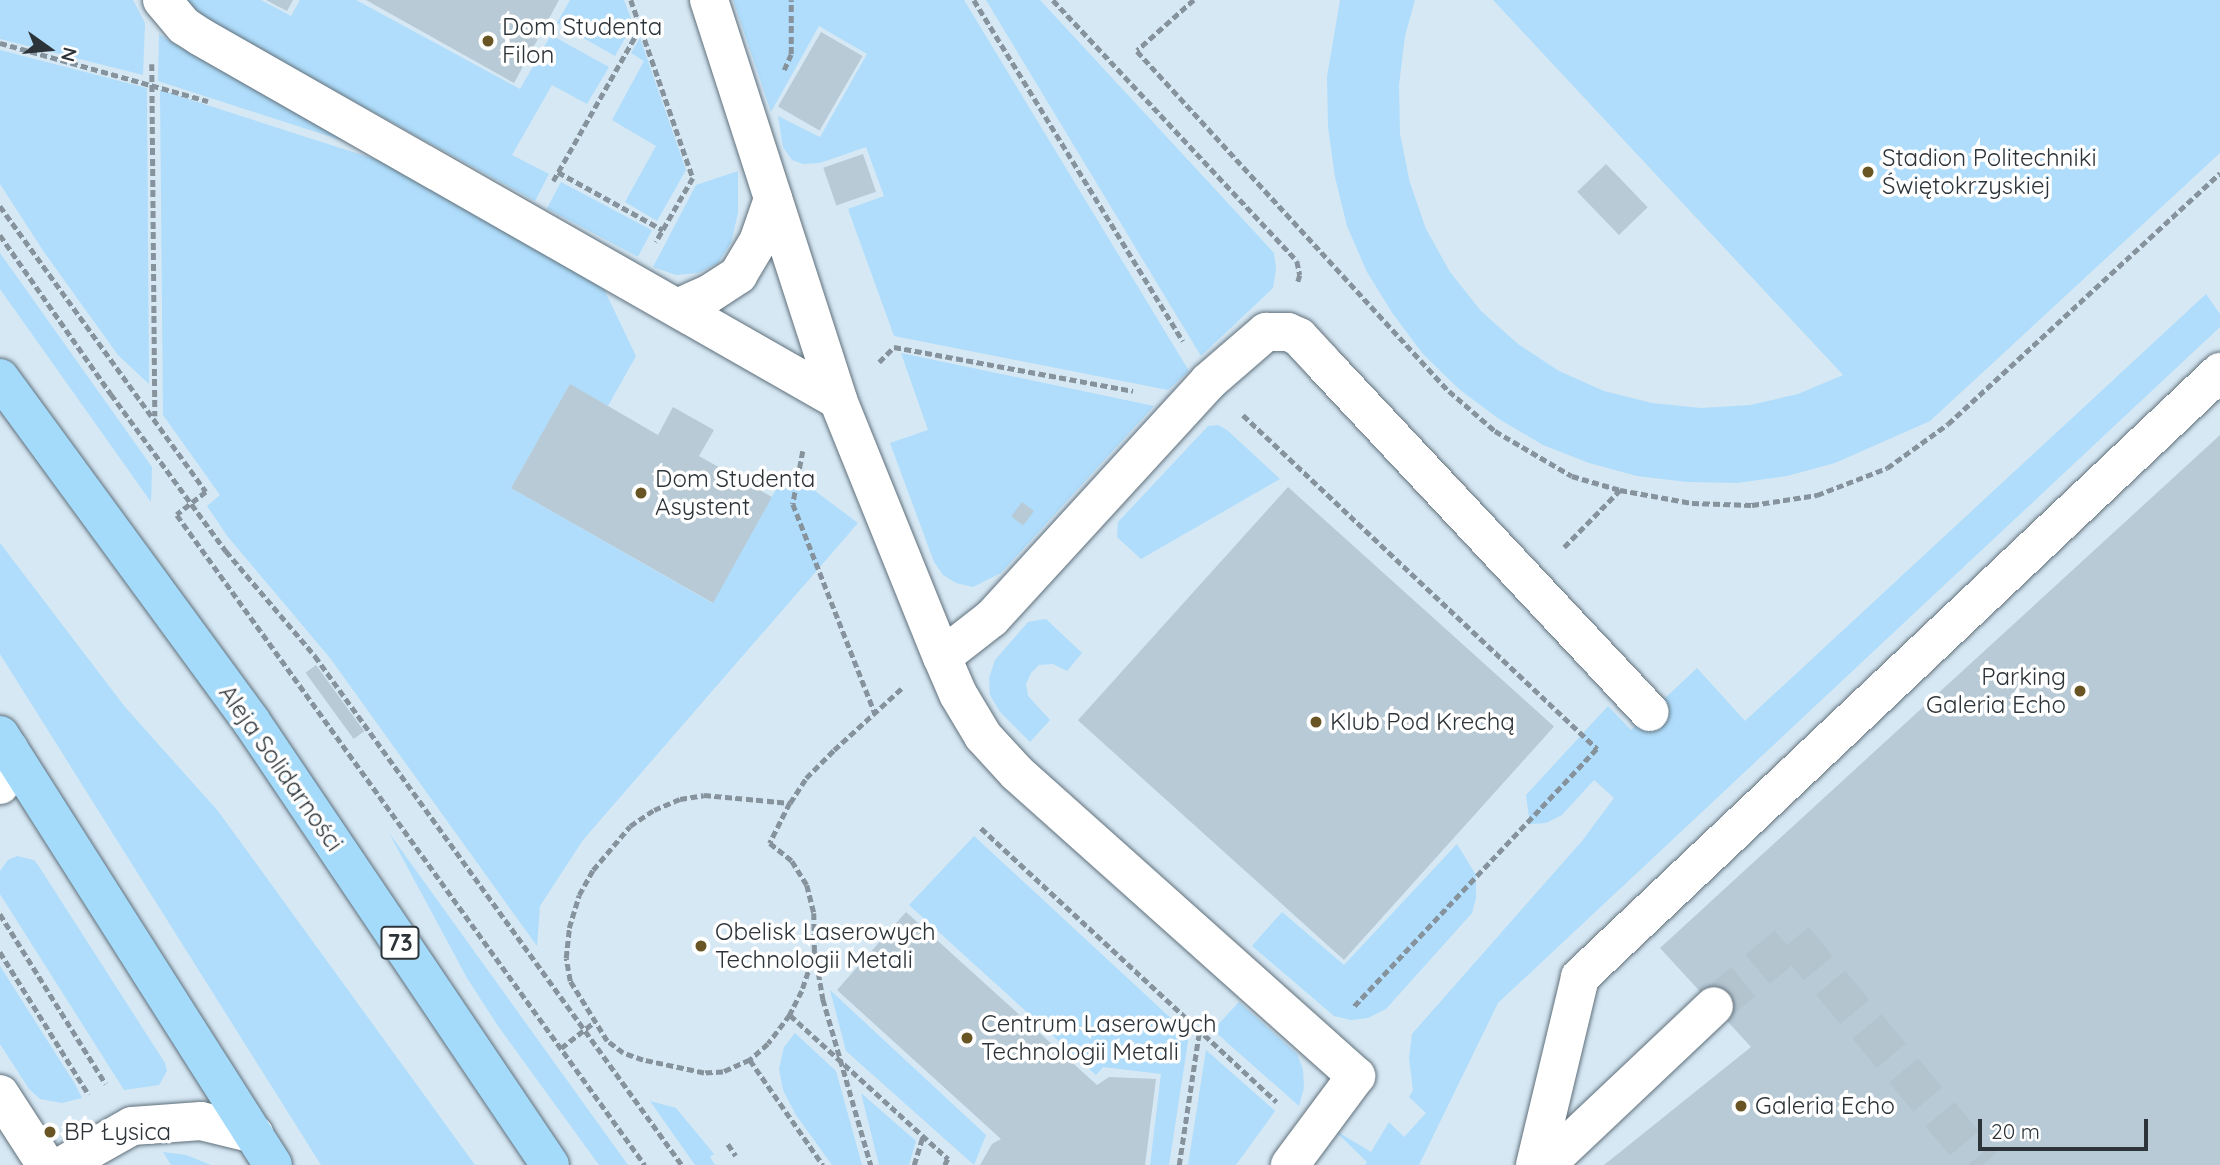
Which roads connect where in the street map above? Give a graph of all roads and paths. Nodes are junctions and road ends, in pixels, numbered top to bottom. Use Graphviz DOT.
graph roads {
  1 [pos="162,0"];
  2 [pos="709,0"];
  3 [pos="974,0"];
  4 [pos="1053,0"];
  5 [pos="1194,0"];
  6 [pos="640,27"];
  7 [pos="0,43"];
  8 [pos="558,172"];
  9 [pos="2220,173"];
  10 [pos="773,199"];
  11 [pos="0,205"];
  12 [pos="530,223"];
  13 [pos="663,230"];
  14 [pos="0,235"];
  15 [pos="677,307"];
  16 [pos="1266,332"];
  17 [pos="2220,372"];
  18 [pos="0,378"];
  19 [pos="1198,391"];
  20 [pos="838,400"];
  21 [pos="155,417"];
  22 [pos="1248,419"];
  23 [pos="1620,490"];
  24 [pos="191,504"];
  25 [pos="1530,584"];
  26 [pos="942,657"];
  27 [pos="909,682"];
  28 [pos="1650,712"];
  29 [pos="4,742"];
  30 [pos="0,785"];
  31 [pos="790,803"];
  32 [pos="981,828"];
  33 [pos="0,914"];
  34 [pos="0,952"];
  35 [pos="815,952"];
  36 [pos="1714,1006"];
  37 [pos="790,1015"];
  38 [pos="593,1023"];
  39 [pos="584,1030"];
  40 [pos="1200,1032"];
  41 [pos="1320,1044"];
  42 [pos="561,1048"];
  43 [pos="750,1060"];
  44 [pos="840,1060"];
  45 [pos="109,1090"];
  46 [pos="0,1094"];
  47 [pos="90,1096"];
  48 [pos="1278,1103"];
  49 [pos="923,1135"];
  50 [pos="728,1144"];
  51 [pos="263,1149"];
  52 [pos="737,1156"];
  53 [pos="46,1165"];
  54 [pos="63,1165"];
  55 [pos="550,1165"];
  56 [pos="645,1165"];
  57 [pos="682,1165"];
  58 [pos="824,1165"];
  59 [pos="871,1165"];
  60 [pos="914,1165"];
  61 [pos="946,1165"];
  62 [pos="1179,1165"];
  63 [pos="1290,1165"];
  64 [pos="1535,1165"];
  65 [pos="1546,1165"];
  1 -- 12 [label="lane"];
  2 -- 10 [label="lane"];
  3 -- 19 [label="path"];
  4 -- 16 [label="path"];
  5 -- 23 [label="path"];
  6 -- 8 [label="path"];
  7 -- 21 [label="path"];
  8 -- 12 [label="path"];
  8 -- 13 [label="path"];
  9 -- 23 [label="path"];
  10 -- 15 [label="lane"];
  10 -- 20 [label="lane"];
  11 -- 21 [label="path"];
  12 -- 15 [label="lane"];
  14 -- 24 [label="path"];
  15 -- 20 [label="lane"];
  16 -- 19 [label="lane"];
  16 -- 25 [label="lane"];
  17 -- 64 [label="lane"];
  18 -- 55 [label="main road, Aleja Solidarności / 73"];
  19 -- 20 [label="path"];
  19 -- 26 [label="lane"];
  20 -- 26 [label="lane"];
  21 -- 24 [label="path"];
  22 -- 41 [label="path"];
  23 -- 25 [label="path"];
  24 -- 39 [label="path"];
  24 -- 42 [label="path"];
  25 -- 28 [label="lane"];
  26 -- 41 [label="lane"];
  27 -- 31 [label="path"];
  29 -- 30 [label="lane"];
  29 -- 51 [label="main road"];
  31 -- 35 [label="path"];
  31 -- 38 [label="path"];
  32 -- 40 [label="path"];
  33 -- 45 [label="path"];
  34 -- 47 [label="path"];
  35 -- 37 [label="path"];
  35 -- 44 [label="path"];
  36 -- 65 [label="lane"];
  37 -- 43 [label="path"];
  37 -- 44 [label="path"];
  38 -- 39 [label="path"];
  38 -- 43 [label="path"];
  39 -- 42 [label="path"];
  39 -- 57 [label="path"];
  40 -- 48 [label="path"];
  40 -- 62 [label="path"];
  41 -- 63 [label="lane"];
  42 -- 56 [label="path"];
  43 -- 58 [label="path"];
  44 -- 49 [label="path"];
  44 -- 59 [label="path"];
  46 -- 53 [label="lane"];
  49 -- 60 [label="path"];
  49 -- 61 [label="path"];
  50 -- 52 [label="path"];
  51 -- 54 [label="lane"];
}
